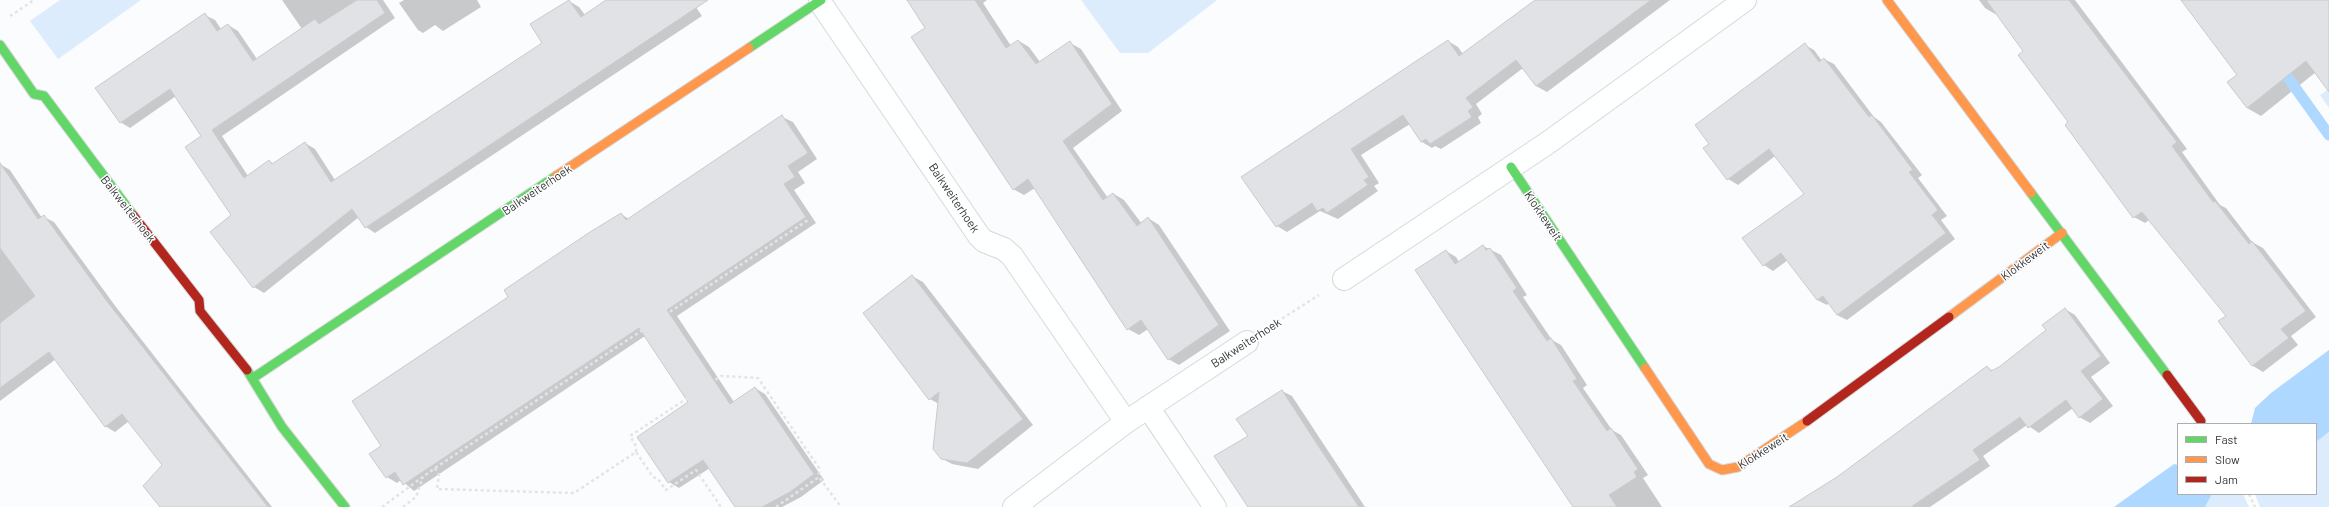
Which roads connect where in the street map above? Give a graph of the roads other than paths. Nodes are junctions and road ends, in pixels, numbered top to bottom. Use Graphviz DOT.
graph roads {
  1 [pos="1745,0"];
  2 [pos="1887,0"];
  3 [pos="820,1"];
  4 [pos="0,45"];
  5 [pos="1511,167"];
  6 [pos="2062,233"];
  7 [pos="1344,279"];
  8 [pos="1247,342"];
  9 [pos="253,378"];
  10 [pos="1148,407"];
  11 [pos="2201,421"];
  12 [pos="1126,422"];
  13 [pos="345,507"];
  14 [pos="1014,507"];
  15 [pos="1216,507"];
  1 -- 5 [label="street"];
  2 -- 6 [label="street, Klokkeweit"];
  3 -- 9 [label="street, Balkweiterhoek"];
  3 -- 12 [label="street, Balkweiterhoek"];
  4 -- 9 [label="street, Balkweiterhoek"];
  5 -- 6 [label="street, Klokkeweit"];
  5 -- 7 [label="street"];
  6 -- 11 [label="street, Klokkeweit"];
  8 -- 10 [label="street, Balkweiterhoek"];
  9 -- 13 [label="street, Balkweiterhoek"];
  10 -- 12 [label="street, Balkweiterhoek"];
  10 -- 15 [label="street"];
  12 -- 14 [label="street, Balkweiterhoek"];
}
